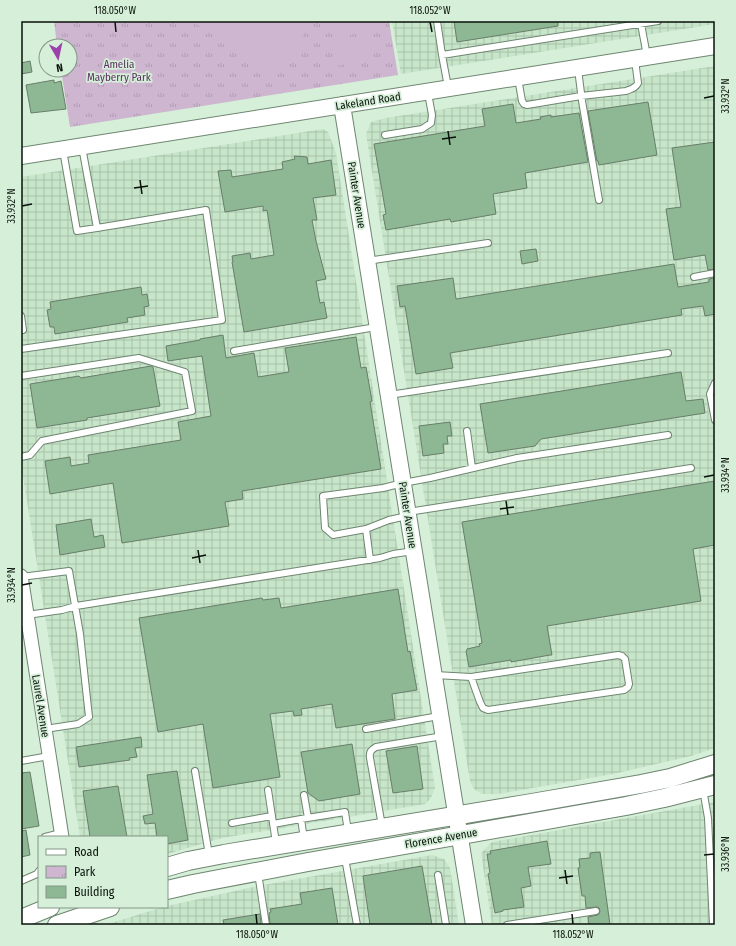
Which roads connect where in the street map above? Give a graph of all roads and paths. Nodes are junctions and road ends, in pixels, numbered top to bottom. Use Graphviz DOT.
graph roads {
  1 [pos="437,21"];
  2 [pos="658,21"];
  3 [pos="641,24"];
  4 [pos="715,46"];
  5 [pos="442,55"];
  6 [pos="640,57"];
  7 [pos="578,68"];
  8 [pos="518,77"];
  9 [pos="448,88"];
  10 [pos="428,92"];
  11 [pos="581,96"];
  12 [pos="342,105"];
  13 [pos="385,135"];
  14 [pos="82,147"];
  15 [pos="63,150"];
  16 [pos="21,156"];
  17 [pos="599,200"];
  18 [pos="97,228"];
  19 [pos="488,243"];
  20 [pos="367,261"];
  21 [pos="715,273"];
  22 [pos="694,277"];
  23 [pos="21,316"];
  24 [pos="378,327"];
  25 [pos="23,330"];
  26 [pos="21,349"];
  27 [pos="234,351"];
  28 [pos="668,353"];
  29 [pos="21,376"];
  30 [pos="715,383"];
  31 [pos="389,395"];
  32 [pos="715,420"];
  33 [pos="467,431"];
  34 [pos="668,435"];
  35 [pos="21,456"];
  36 [pos="472,468"];
  37 [pos="691,468"];
  38 [pos="403,483"];
  39 [pos="408,514"];
  40 [pos="366,529"];
  41 [pos="414,551"];
  42 [pos="370,560"];
  43 [pos="21,576"];
  44 [pos="76,606"];
  45 [pos="24,616"];
  46 [pos="434,675"];
  47 [pos="471,677"];
  48 [pos="440,716"];
  49 [pos="45,729"];
  50 [pos="366,729"];
  51 [pos="444,736"];
  52 [pos="49,756"];
  53 [pos="21,761"];
  54 [pos="715,764"];
  55 [pos="195,771"];
  56 [pos="709,786"];
  57 [pos="268,790"];
  58 [pos="304,795"];
  59 [pos="456,815"];
  60 [pos="272,816"];
  61 [pos="308,818"];
  62 [pos="301,819"];
  63 [pos="232,823"];
  64 [pos="273,824"];
  65 [pos="382,827"];
  66 [pos="348,833"];
  67 [pos="62,835"];
  68 [pos="460,835"];
  69 [pos="304,840"];
  70 [pos="276,845"];
  71 [pos="345,855"];
  72 [pos="210,856"];
  73 [pos="168,867"];
  74 [pos="258,871"];
  75 [pos="38,873"];
  76 [pos="438,875"];
  77 [pos="21,881"];
  78 [pos="168,890"];
  79 [pos="48,908"];
  80 [pos="106,908"];
  81 [pos="596,910"];
  82 [pos="75,917"];
  83 [pos="21,919"];
  84 [pos="57,925"];
  85 [pos="266,925"];
  86 [pos="357,925"];
  87 [pos="446,925"];
  88 [pos="474,925"];
  89 [pos="507,925"];
  90 [pos="713,925"];
  1 -- 5 [label="lane"];
  2 -- 3 [label="lane"];
  3 -- 5 [label="lane"];
  3 -- 6 [label="lane"];
  4 -- 6 [label="street, Lakeland Road"];
  5 -- 9 [label="lane"];
  6 -- 7 [label="street, Lakeland Road"];
  6 -- 11 [label="lane"];
  7 -- 8 [label="street, Lakeland Road"];
  7 -- 11 [label="lane"];
  8 -- 9 [label="street, Lakeland Road"];
  8 -- 11 [label="lane"];
  9 -- 10 [label="street, Lakeland Road"];
  10 -- 12 [label="street, Lakeland Road"];
  10 -- 13 [label="lane"];
  11 -- 17 [label="lane"];
  12 -- 14 [label="street, Lakeland Road"];
  12 -- 20 [label="street, Painter Avenue"];
  14 -- 15 [label="street, Lakeland Road"];
  14 -- 18 [label="lane"];
  15 -- 16 [label="street, Lakeland Road"];
  15 -- 18 [label="lane"];
  18 -- 26 [label="lane"];
  19 -- 20 [label="lane"];
  20 -- 24 [label="street, Painter Avenue"];
  21 -- 22 [label="lane"];
  23 -- 25 [label="lane"];
  24 -- 27 [label="lane"];
  24 -- 31 [label="street, Painter Avenue"];
  28 -- 31 [label="lane"];
  29 -- 35 [label="lane"];
  30 -- 32 [label="lane"];
  31 -- 38 [label="street, Painter Avenue"];
  33 -- 36 [label="lane"];
  34 -- 36 [label="lane"];
  36 -- 38 [label="lane"];
  37 -- 39 [label="lane"];
  38 -- 39 [label="street, Painter Avenue"];
  38 -- 40 [label="lane"];
  39 -- 40 [label="lane"];
  39 -- 41 [label="street, Painter Avenue"];
  40 -- 42 [label="lane"];
  41 -- 42 [label="lane"];
  41 -- 46 [label="street, Painter Avenue"];
  42 -- 44 [label="lane"];
  43 -- 44 [label="lane"];
  43 -- 45 [label="street, Laurel Avenue"];
  44 -- 45 [label="lane"];
  44 -- 49 [label="lane"];
  45 -- 49 [label="street, Laurel Avenue"];
  46 -- 47 [label="lane"];
  46 -- 48 [label="street, Painter Avenue"];
  47 -- 47 [label="lane"];
  48 -- 50 [label="lane"];
  48 -- 51 [label="street, Painter Avenue"];
  49 -- 52 [label="street, Laurel Avenue"];
  51 -- 59 [label="street, Painter Avenue"];
  51 -- 65 [label="lane"];
  52 -- 53 [label="lane"];
  52 -- 67 [label="street, Laurel Avenue"];
  54 -- 59 [label="main road, Florence Avenue"];
  55 -- 72 [label="lane"];
  56 -- 68 [label="main road, Florence Avenue"];
  56 -- 90 [label="lane"];
  57 -- 60 [label="lane"];
  58 -- 61 [label="lane"];
  59 -- 65 [label="main road, Florence Avenue"];
  59 -- 68 [label="street, Painter Avenue"];
  60 -- 63 [label="lane"];
  60 -- 64 [label="lane"];
  61 -- 62 [label="lane"];
  61 -- 66 [label="lane"];
  62 -- 64 [label="lane"];
  62 -- 69 [label="lane"];
  64 -- 70 [label="lane"];
  65 -- 66 [label="main road, Florence Avenue"];
  66 -- 69 [label="main road, Florence Avenue"];
  68 -- 71 [label="main road, Florence Avenue"];
  68 -- 88 [label="street, Painter Avenue"];
  69 -- 70 [label="main road, Florence Avenue"];
  70 -- 72 [label="main road, Florence Avenue"];
  71 -- 74 [label="main road, Florence Avenue"];
  71 -- 86 [label="lane"];
  72 -- 73 [label="main road, Florence Avenue"];
  74 -- 78 [label="main road, Florence Avenue"];
  74 -- 85 [label="lane"];
  75 -- 77 [label="lane"];
  76 -- 87 [label="lane"];
  79 -- 83 [label="main road"];
  80 -- 82 [label="main road"];
  81 -- 89 [label="lane"];
  82 -- 84 [label="main road"];
}
